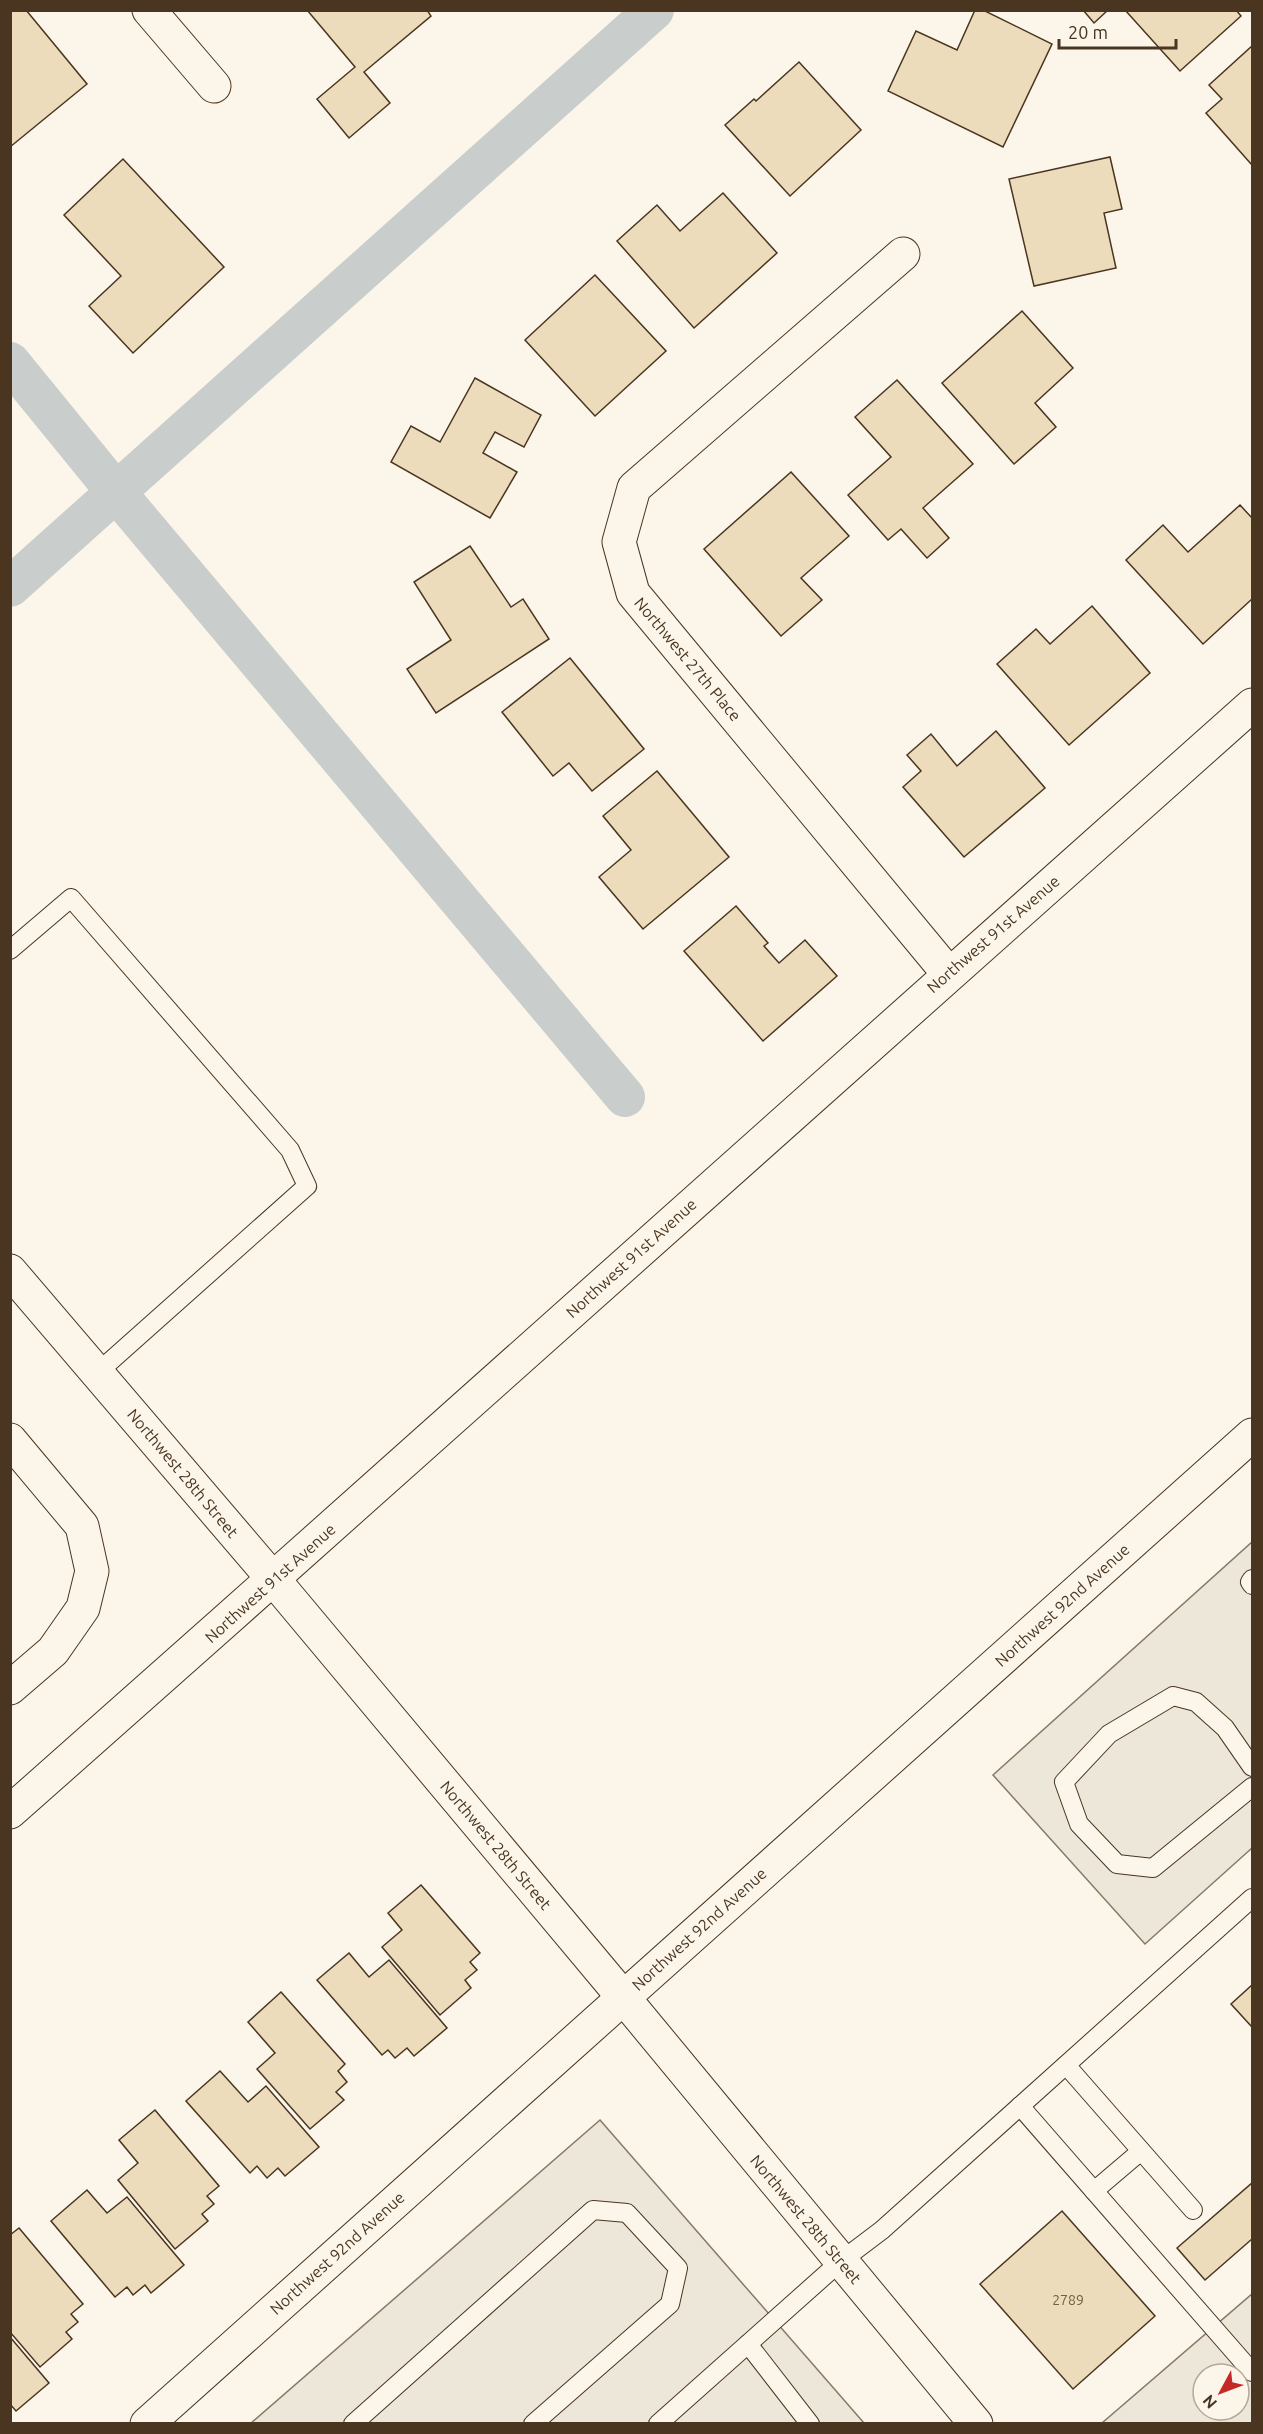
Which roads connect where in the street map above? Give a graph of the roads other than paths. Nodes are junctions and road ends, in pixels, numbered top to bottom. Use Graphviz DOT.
graph roads {
  1 [pos="149,10"];
  2 [pos="214,86"];
  3 [pos="903,254"];
  4 [pos="1252,705"];
  5 [pos="10,950"];
  6 [pos="948,973"];
  7 [pos="10,1271"];
  8 [pos="97,1373"];
  9 [pos="1252,1435"];
  10 [pos="10,1440"];
  11 [pos="1252,1579"];
  12 [pos="274,1580"];
  13 [pos="1252,1585"];
  14 [pos="10,1688"];
  15 [pos="1252,1767"];
  16 [pos="1252,1787"];
  17 [pos="10,1812"];
  18 [pos="1252,1898"];
  19 [pos="623,1997"];
  20 [pos="1066,2065"];
  21 [pos="1020,2106"];
  22 [pos="1141,2151"];
  23 [pos="1094,2191"];
  24 [pos="1193,2210"];
  25 [pos="841,2262"];
  26 [pos="748,2344"];
  27 [pos="1252,2372"];
  28 [pos="147,2424"];
  29 [pos="353,2424"];
  30 [pos="533,2424"];
  31 [pos="658,2424"];
  32 [pos="810,2424"];
  33 [pos="976,2424"];
  1 -- 2 [label="street"];
  3 -- 6 [label="street, Northwest 27th Place"];
  4 -- 6 [label="street, Northwest 91st Avenue"];
  5 -- 8 [label="lane"];
  6 -- 12 [label="street, Northwest 91st Avenue"];
  7 -- 8 [label="street, Northwest 28th Street"];
  8 -- 12 [label="street, Northwest 28th Street"];
  9 -- 19 [label="street, Northwest 92nd Avenue"];
  10 -- 14 [label="street"];
  11 -- 13 [label="lane"];
  12 -- 17 [label="street, Northwest 91st Avenue"];
  12 -- 19 [label="street, Northwest 28th Street"];
  15 -- 16 [label="lane"];
  18 -- 20 [label="lane"];
  19 -- 25 [label="street, Northwest 28th Street"];
  19 -- 28 [label="street, Northwest 92nd Avenue"];
  20 -- 21 [label="lane"];
  20 -- 22 [label="lane"];
  21 -- 23 [label="lane"];
  21 -- 25 [label="lane"];
  22 -- 23 [label="lane"];
  22 -- 24 [label="lane"];
  23 -- 27 [label="lane"];
  25 -- 26 [label="lane"];
  25 -- 33 [label="street, Northwest 28th Street"];
  26 -- 31 [label="lane"];
  26 -- 32 [label="lane"];
  29 -- 30 [label="lane"];
}
